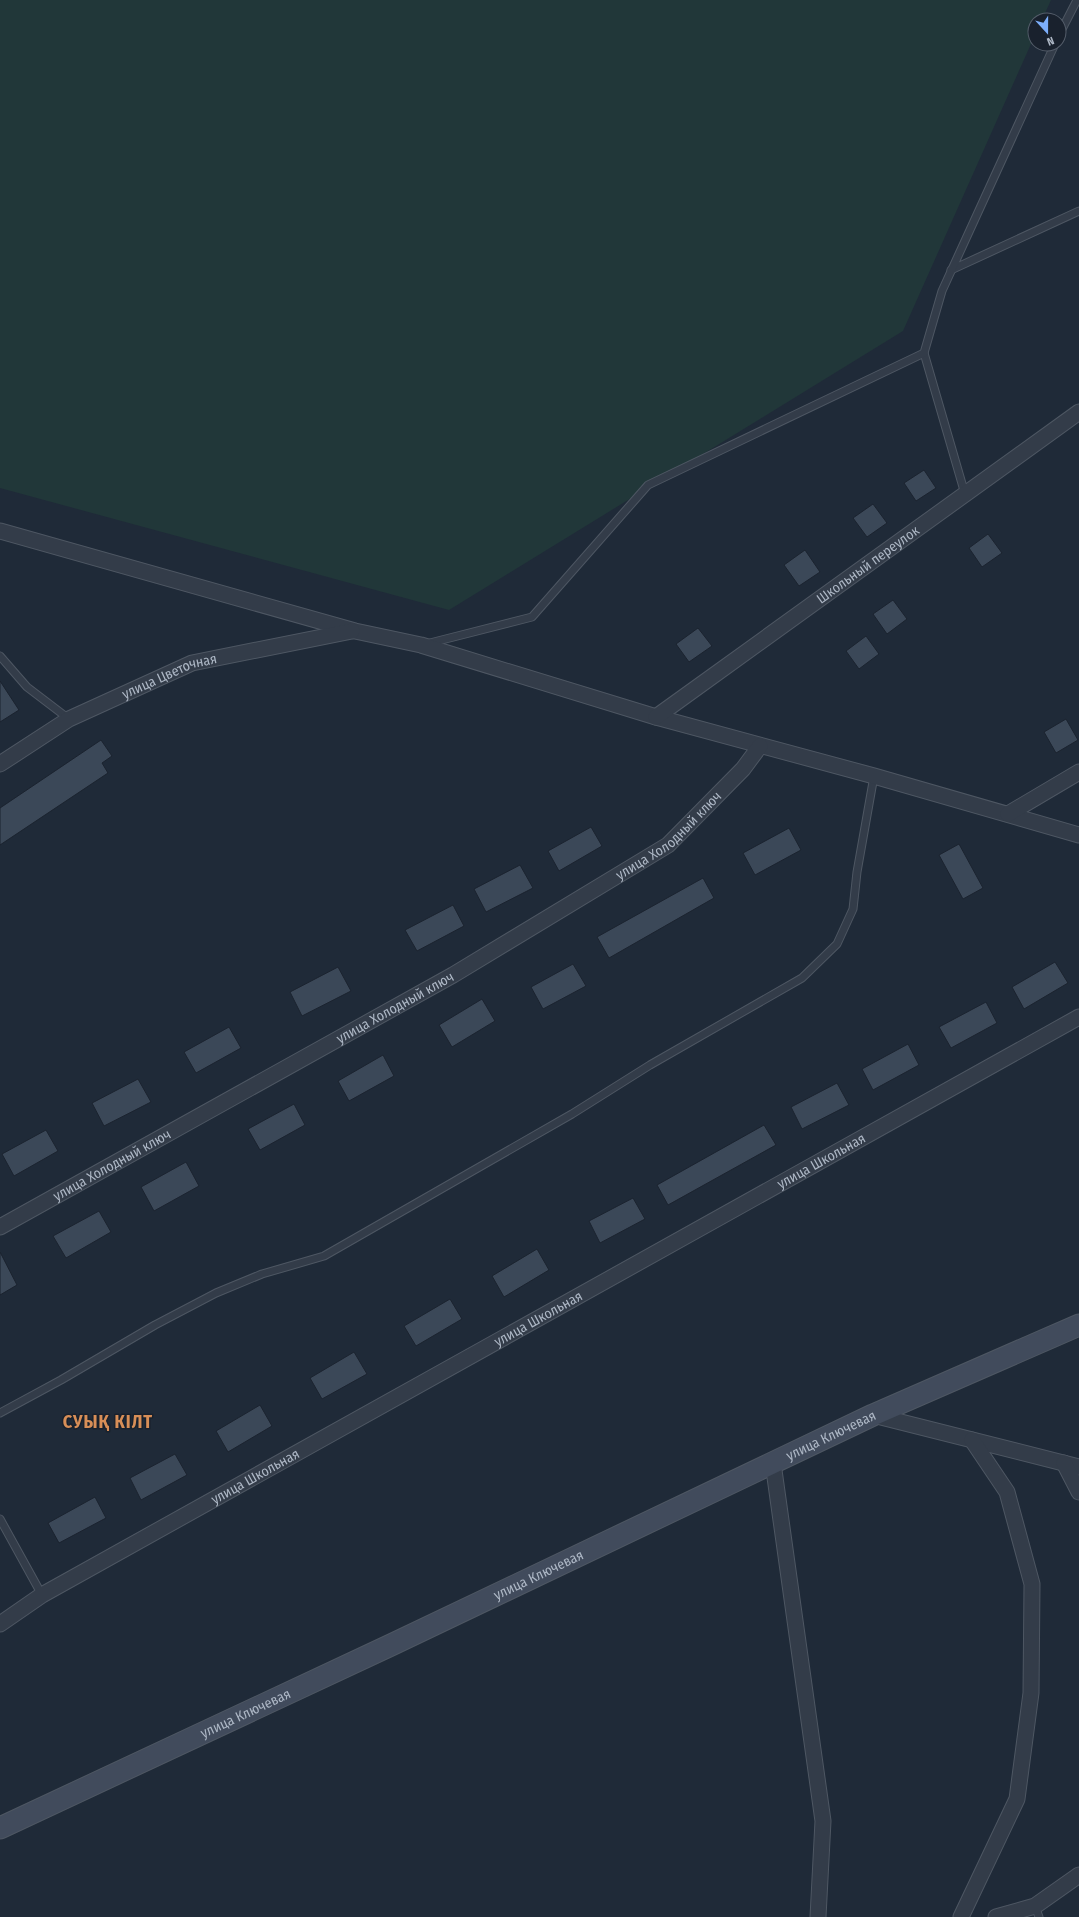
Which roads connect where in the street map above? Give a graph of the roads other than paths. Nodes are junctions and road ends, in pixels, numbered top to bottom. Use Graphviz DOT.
graph roads {
  1 [pos="1077,0"];
  2 [pos="1067,19"];
  3 [pos="1051,52"];
  4 [pos="1079,211"];
  5 [pos="951,270"];
  6 [pos="924,353"];
  7 [pos="1079,412"];
  8 [pos="965,494"];
  9 [pos="0,531"];
  10 [pos="355,631"];
  11 [pos="421,645"];
  12 [pos="0,656"];
  13 [pos="656,717"];
  14 [pos="69,719"];
  15 [pos="760,746"];
  16 [pos="0,764"];
  17 [pos="1079,772"];
  18 [pos="874,776"];
  19 [pos="1008,814"];
  20 [pos="1079,835"];
  21 [pos="1079,1017"];
  22 [pos="0,1227"];
  23 [pos="1079,1325"];
  24 [pos="0,1413"];
  25 [pos="873,1415"];
  26 [pos="972,1440"];
  27 [pos="773,1463"];
  28 [pos="1064,1463"];
  29 [pos="1079,1467"];
  30 [pos="1079,1492"];
  31 [pos="0,1519"];
  32 [pos="42,1595"];
  33 [pos="0,1624"];
  34 [pos="0,1828"];
  35 [pos="1079,1875"];
  36 [pos="1037,1912"];
  37 [pos="818,1917"];
  38 [pos="961,1917"];
  39 [pos="996,1917"];
  1 -- 2 [label="lane"];
  3 -- 5 [label="lane"];
  4 -- 5 [label="lane"];
  5 -- 6 [label="lane"];
  6 -- 8 [label="lane"];
  6 -- 11 [label="lane"];
  7 -- 8 [label="street, Школьный переулок"];
  8 -- 13 [label="street, Школьный переулок"];
  9 -- 10 [label="street"];
  10 -- 11 [label="street"];
  10 -- 14 [label="street, улица Цветочная"];
  11 -- 13 [label="street"];
  12 -- 14 [label="lane"];
  13 -- 15 [label="street"];
  14 -- 16 [label="street, улица Цветочная"];
  15 -- 18 [label="street"];
  15 -- 22 [label="street, улица Холодный ключ"];
  17 -- 19 [label="street"];
  18 -- 19 [label="street"];
  18 -- 24 [label="lane"];
  19 -- 20 [label="street"];
  21 -- 32 [label="street, улица Школьная"];
  23 -- 25 [label="street, улица Ключевая"];
  25 -- 26 [label="street"];
  25 -- 27 [label="street, улица Ключевая"];
  26 -- 28 [label="street"];
  26 -- 38 [label="street"];
  27 -- 34 [label="street, улица Ключевая"];
  27 -- 37 [label="street"];
  28 -- 29 [label="street"];
  28 -- 30 [label="street"];
  31 -- 32 [label="lane"];
  32 -- 33 [label="street, улица Школьная"];
  35 -- 36 [label="street"];
  36 -- 39 [label="street"];
}
